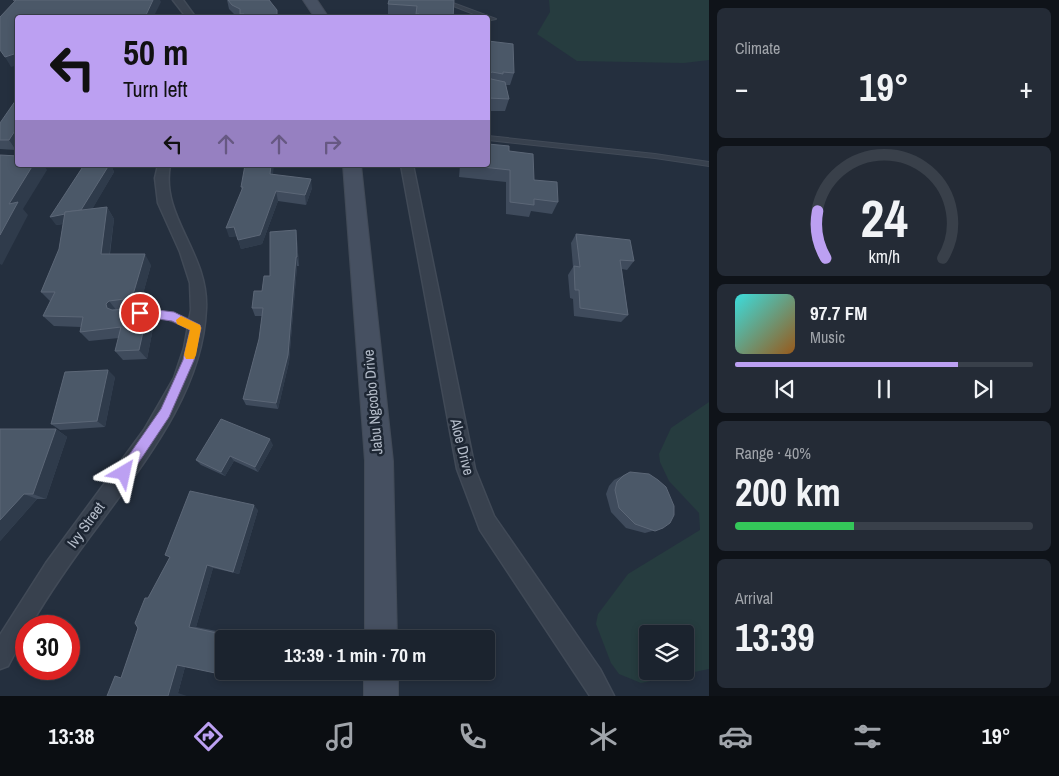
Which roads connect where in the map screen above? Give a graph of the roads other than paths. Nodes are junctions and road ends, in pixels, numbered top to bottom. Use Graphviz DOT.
graph roads {
  1 [pos="178,0"];
  2 [pos="310,0"];
  3 [pos="440,0"];
  4 [pos="190,15"];
  5 [pos="320,15"];
  6 [pos="481,15"];
  7 [pos="490,138"];
  8 [pos="709,164"];
  9 [pos="163,167"];
  10 [pos="352,167"];
  11 [pos="407,167"];
  12 [pos="120,315"];
  13 [pos="196,328"];
  14 [pos="381,630"];
  15 [pos="0,658"];
  16 [pos="381,680"];
  17 [pos="381,696"];
  18 [pos="602,696"];
  1 -- 4 [label="street"];
  2 -- 5 [label="main road"];
  3 -- 6 [label="lane"];
  7 -- 8 [label="lane"];
  9 -- 13 [label="street, Ivy Street"];
  10 -- 14 [label="main road, Jabu Ngcobo Drive"];
  11 -- 18 [label="street, Aloe Drive"];
  12 -- 13 [label="lane"];
  13 -- 15 [label="street, Ivy Street"];
  16 -- 17 [label="main road"];
}
